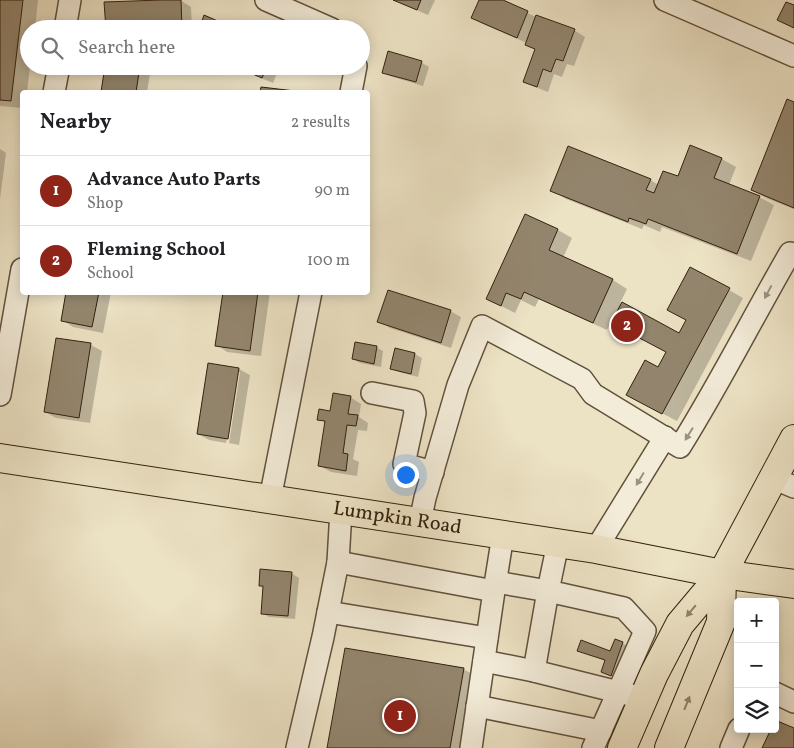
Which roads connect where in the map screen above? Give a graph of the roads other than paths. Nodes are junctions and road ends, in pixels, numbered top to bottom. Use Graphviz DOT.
graph roads {
  1 [pos="70,0"];
  2 [pos="266,0"];
  3 [pos="665,0"];
  4 [pos="67,20"];
  5 [pos="312,20"];
  6 [pos="794,56"];
  7 [pos="57,75"];
  8 [pos="354,75"];
  9 [pos="54,90"];
  10 [pos="351,90"];
  11 [pos="794,254"];
  12 [pos="20,280"];
  13 [pos="310,295"];
  14 [pos="372,392"];
  15 [pos="0,395"];
  16 [pos="665,437"];
  17 [pos="794,439"];
  18 [pos="0,458"];
  19 [pos="433,472"];
  20 [pos="784,482"];
  21 [pos="270,499"];
  22 [pos="341,510"];
  23 [pos="420,522"];
  24 [pos="504,535"];
  25 [pos="558,543"];
  26 [pos="596,549"];
  27 [pos="338,562"];
  28 [pos="722,574"];
  29 [pos="794,584"];
  30 [pos="495,586"];
  31 [pos="548,591"];
  32 [pos="328,612"];
  33 [pos="645,631"];
  34 [pos="487,638"];
  35 [pos="668,646"];
  36 [pos="484,661"];
  37 [pos="534,672"];
  38 [pos="631,695"];
  39 [pos="779,695"];
  40 [pos="794,702"];
  41 [pos="478,706"];
  42 [pos="737,733"];
  43 [pos="597,739"];
  44 [pos="297,748"];
  45 [pos="471,748"];
  46 [pos="622,748"];
  47 [pos="669,748"];
  48 [pos="731,748"];
  1 -- 4 [label="street"];
  2 -- 5 [label="street"];
  3 -- 6 [label="street"];
  7 -- 9 [label="street"];
  8 -- 10 [label="street"];
  11 -- 16 [label="street, one-way"];
  12 -- 15 [label="street"];
  13 -- 21 [label="street"];
  14 -- 19 [label="street"];
  16 -- 19 [label="street"];
  16 -- 26 [label="street, one-way"];
  17 -- 20 [label="main road"];
  18 -- 21 [label="main road, Lumpkin Road"];
  19 -- 23 [label="street"];
  20 -- 28 [label="main road"];
  21 -- 22 [label="main road, Lumpkin Road"];
  22 -- 23 [label="main road, Lumpkin Road"];
  22 -- 27 [label="street"];
  23 -- 24 [label="main road, Lumpkin Road"];
  24 -- 25 [label="main road, Lumpkin Road"];
  24 -- 30 [label="street"];
  25 -- 26 [label="main road, Lumpkin Road"];
  25 -- 31 [label="street"];
  26 -- 28 [label="main road, Lumpkin Road"];
  27 -- 30 [label="street"];
  27 -- 32 [label="street"];
  28 -- 29 [label="main road, Lumpkin Road"];
  28 -- 35 [label="main road, one-way"];
  47 -- 28 [label="main road, one-way"];
  30 -- 31 [label="street"];
  30 -- 34 [label="street"];
  31 -- 33 [label="street"];
  31 -- 37 [label="street"];
  32 -- 34 [label="street"];
  32 -- 44 [label="street"];
  33 -- 35 [label="street"];
  33 -- 38 [label="street"];
  34 -- 36 [label="street"];
  35 -- 38 [label="main road"];
  36 -- 37 [label="street"];
  36 -- 41 [label="street"];
  37 -- 38 [label="street"];
  38 -- 43 [label="street"];
  38 -- 46 [label="main road"];
  39 -- 40 [label="street"];
  41 -- 43 [label="street"];
  41 -- 45 [label="street"];
  42 -- 48 [label="street"];
}
